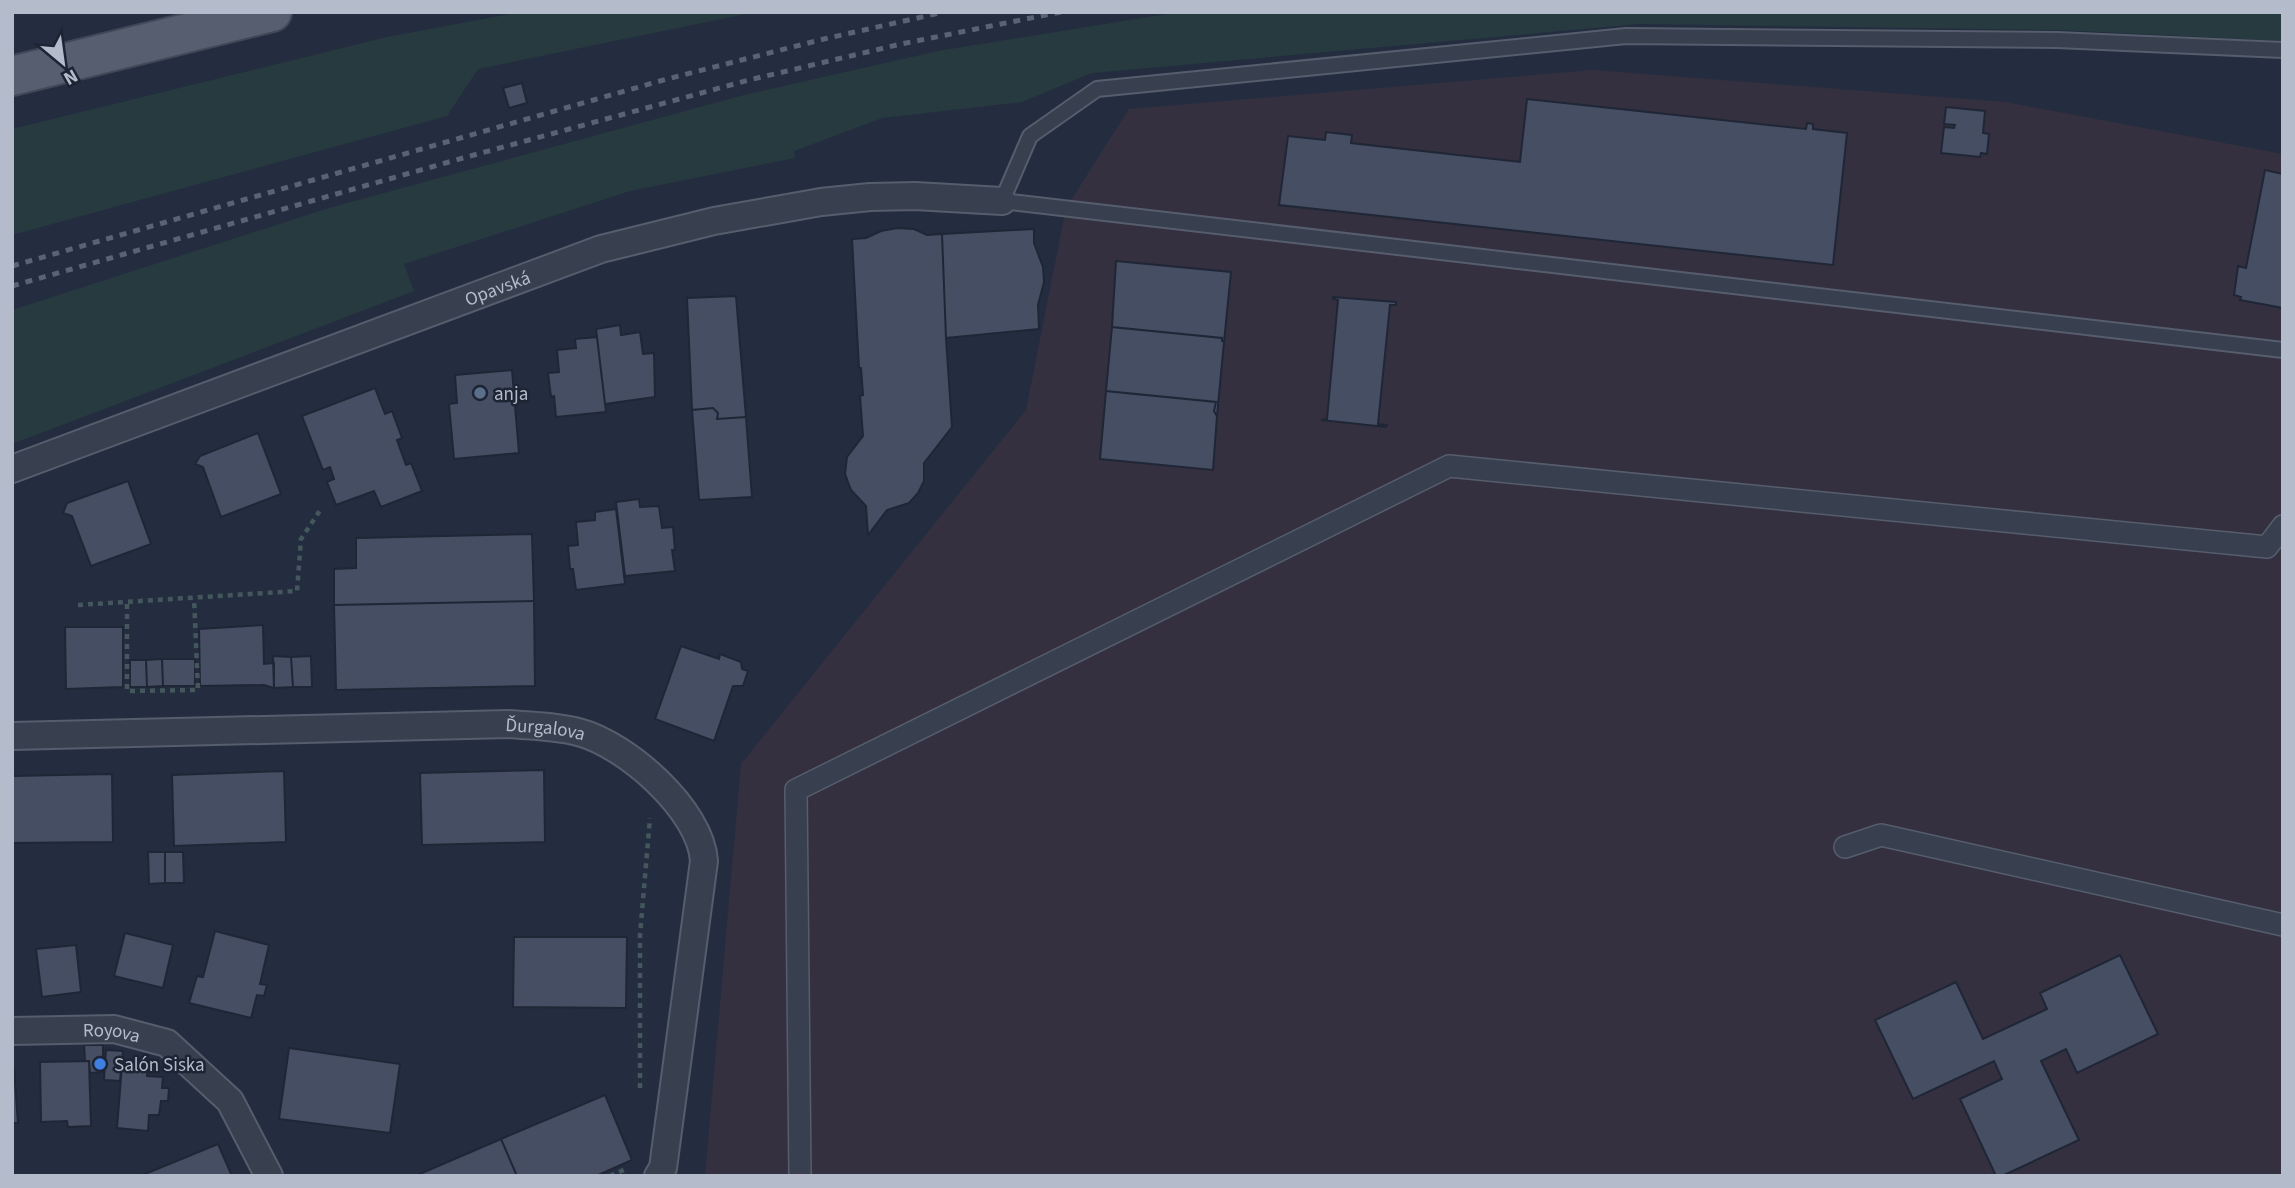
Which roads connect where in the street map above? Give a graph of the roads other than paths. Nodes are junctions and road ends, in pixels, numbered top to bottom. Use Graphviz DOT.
graph roads {
  1 [pos="272,12"];
  2 [pos="2283,50"];
  3 [pos="12,76"];
  4 [pos="1002,201"];
  5 [pos="2283,350"];
  6 [pos="12,469"];
  7 [pos="2283,526"];
  8 [pos="12,736"];
  9 [pos="1846,847"];
  10 [pos="2283,925"];
  11 [pos="12,1031"];
  12 [pos="653,1169"];
  13 [pos="269,1176"];
  14 [pos="800,1176"];
  1 -- 3 [label="main road"];
  2 -- 4 [label="lane"];
  4 -- 5 [label="lane"];
  4 -- 6 [label="street, Opavská"];
  7 -- 14 [label="street"];
  8 -- 12 [label="street, Ďurgalova"];
  9 -- 10 [label="street"];
  11 -- 13 [label="street, Royova"];
}
